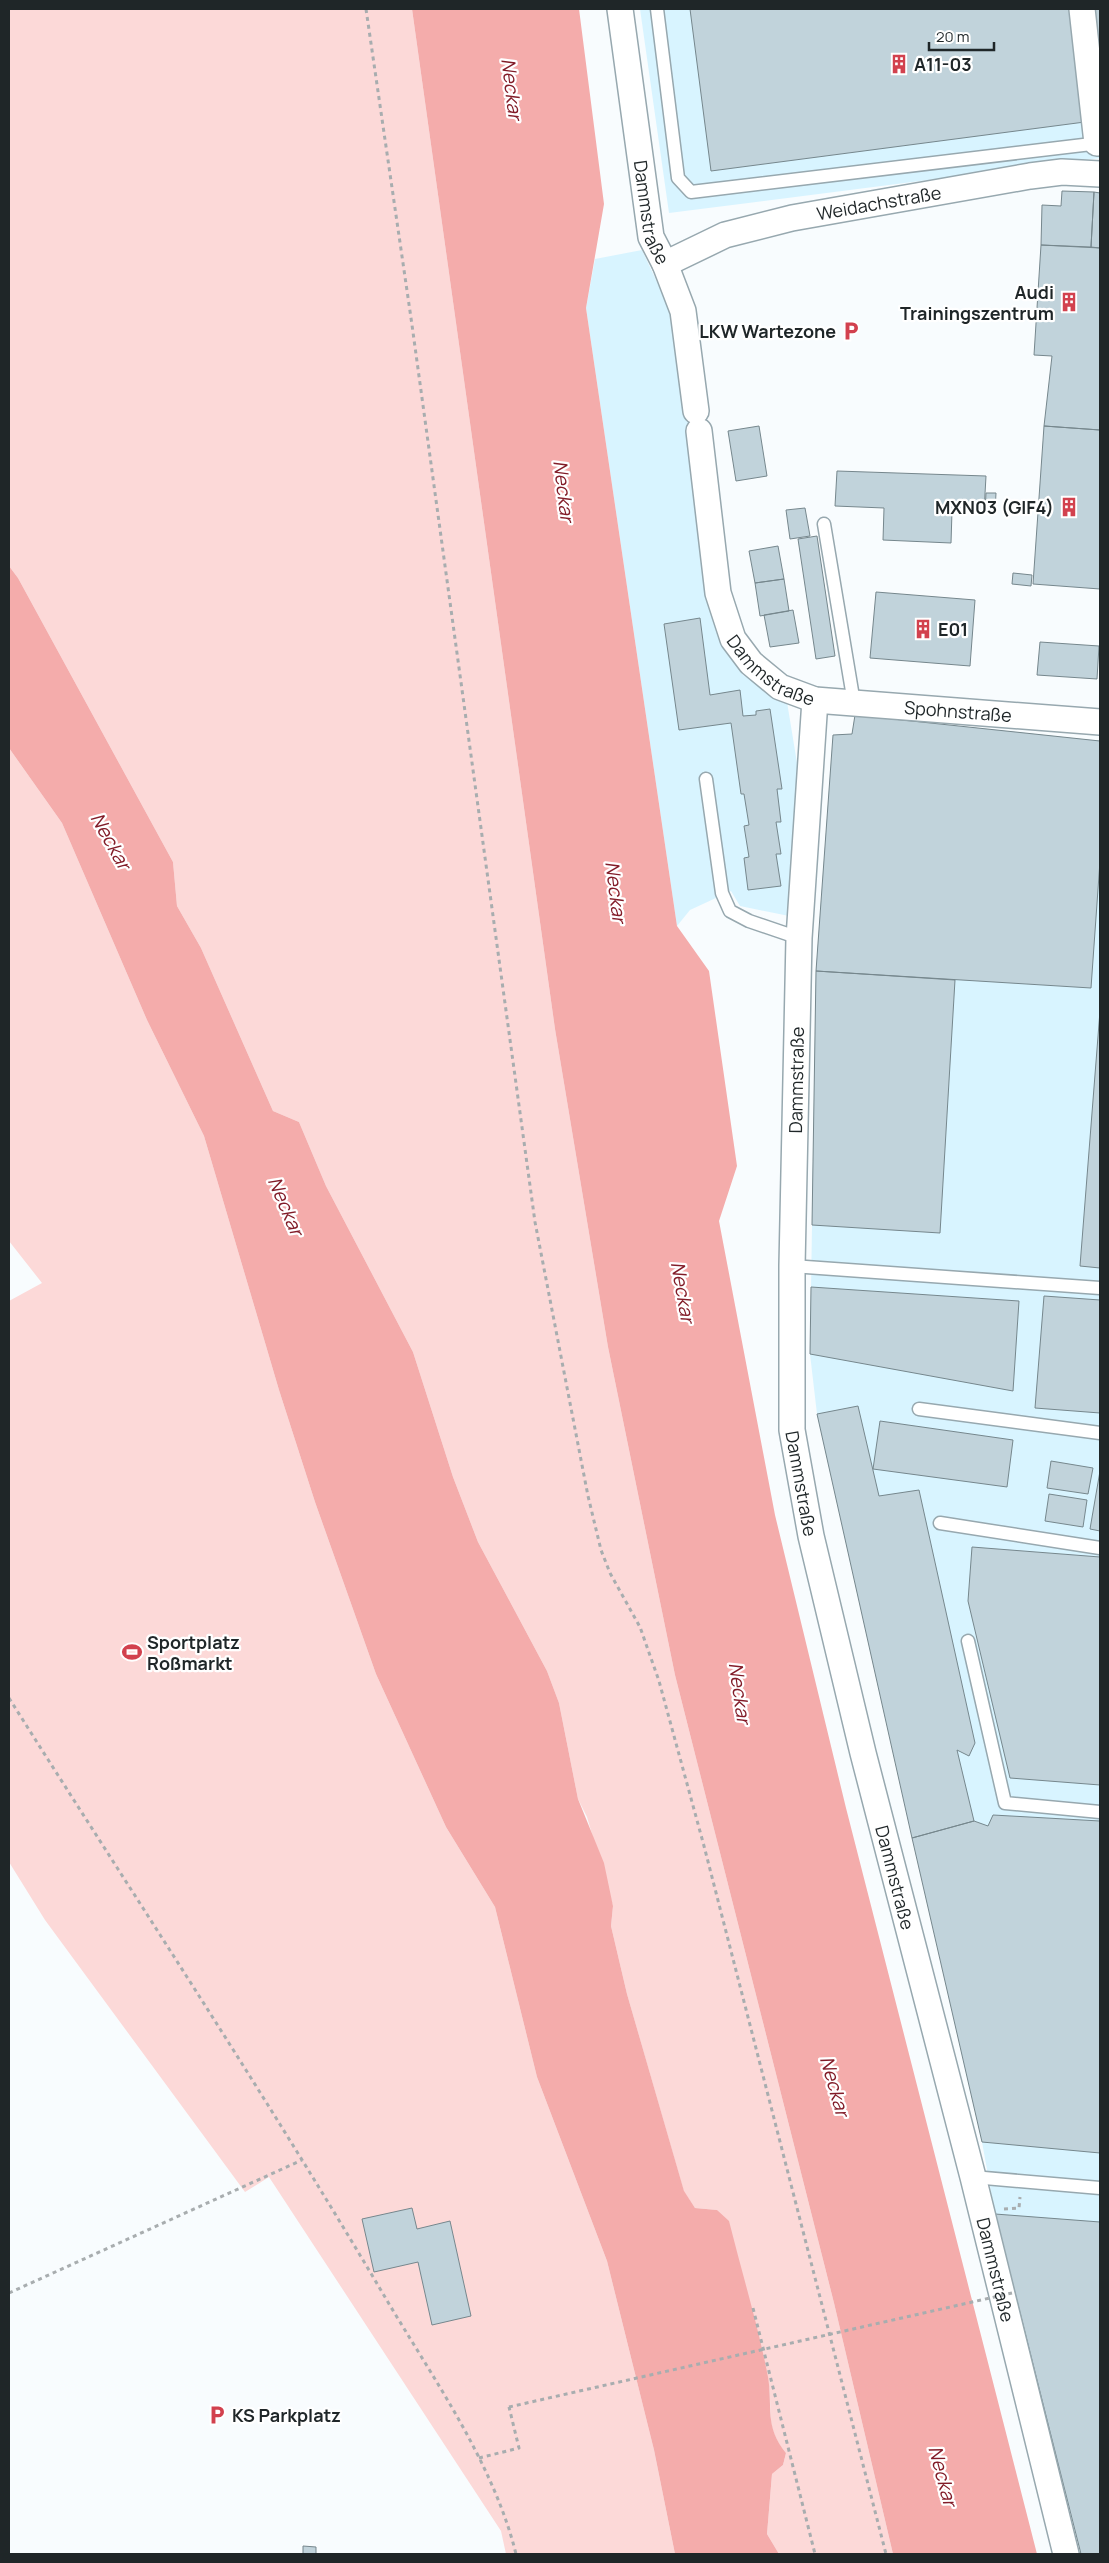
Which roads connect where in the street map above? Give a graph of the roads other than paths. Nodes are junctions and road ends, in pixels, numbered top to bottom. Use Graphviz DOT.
graph roads {
  1 [pos="620,9"];
  2 [pos="657,9"];
  3 [pos="1082,9"];
  4 [pos="1099,143"];
  5 [pos="1100,174"];
  6 [pos="665,264"];
  7 [pos="824,524"];
  8 [pos="816,700"];
  9 [pos="854,703"];
  10 [pos="1100,722"];
  11 [pos="706,779"];
  12 [pos="799,938"];
  13 [pos="792,1266"];
  14 [pos="1100,1288"];
  15 [pos="919,1409"];
  16 [pos="1100,1433"];
  17 [pos="940,1523"];
  18 [pos="1100,1548"];
  19 [pos="968,1641"];
  20 [pos="1100,1812"];
  21 [pos="973,2177"];
  22 [pos="1100,2188"];
  23 [pos="1066,2554"];
  1 -- 6 [label="street, Dammstraße"];
  2 -- 4 [label="lane"];
  3 -- 4 [label="street"];
  5 -- 6 [label="street, Weidachstraße"];
  6 -- 8 [label="street, Dammstraße"];
  7 -- 9 [label="lane"];
  8 -- 9 [label="street, Spohnstraße"];
  8 -- 12 [label="street, Dammstraße"];
  9 -- 10 [label="street, Spohnstraße"];
  11 -- 12 [label="lane"];
  12 -- 13 [label="street, Dammstraße"];
  13 -- 14 [label="lane"];
  13 -- 21 [label="street, Dammstraße"];
  15 -- 16 [label="lane"];
  17 -- 18 [label="lane"];
  19 -- 20 [label="lane"];
  21 -- 22 [label="lane"];
  21 -- 23 [label="street, Dammstraße"];
}
